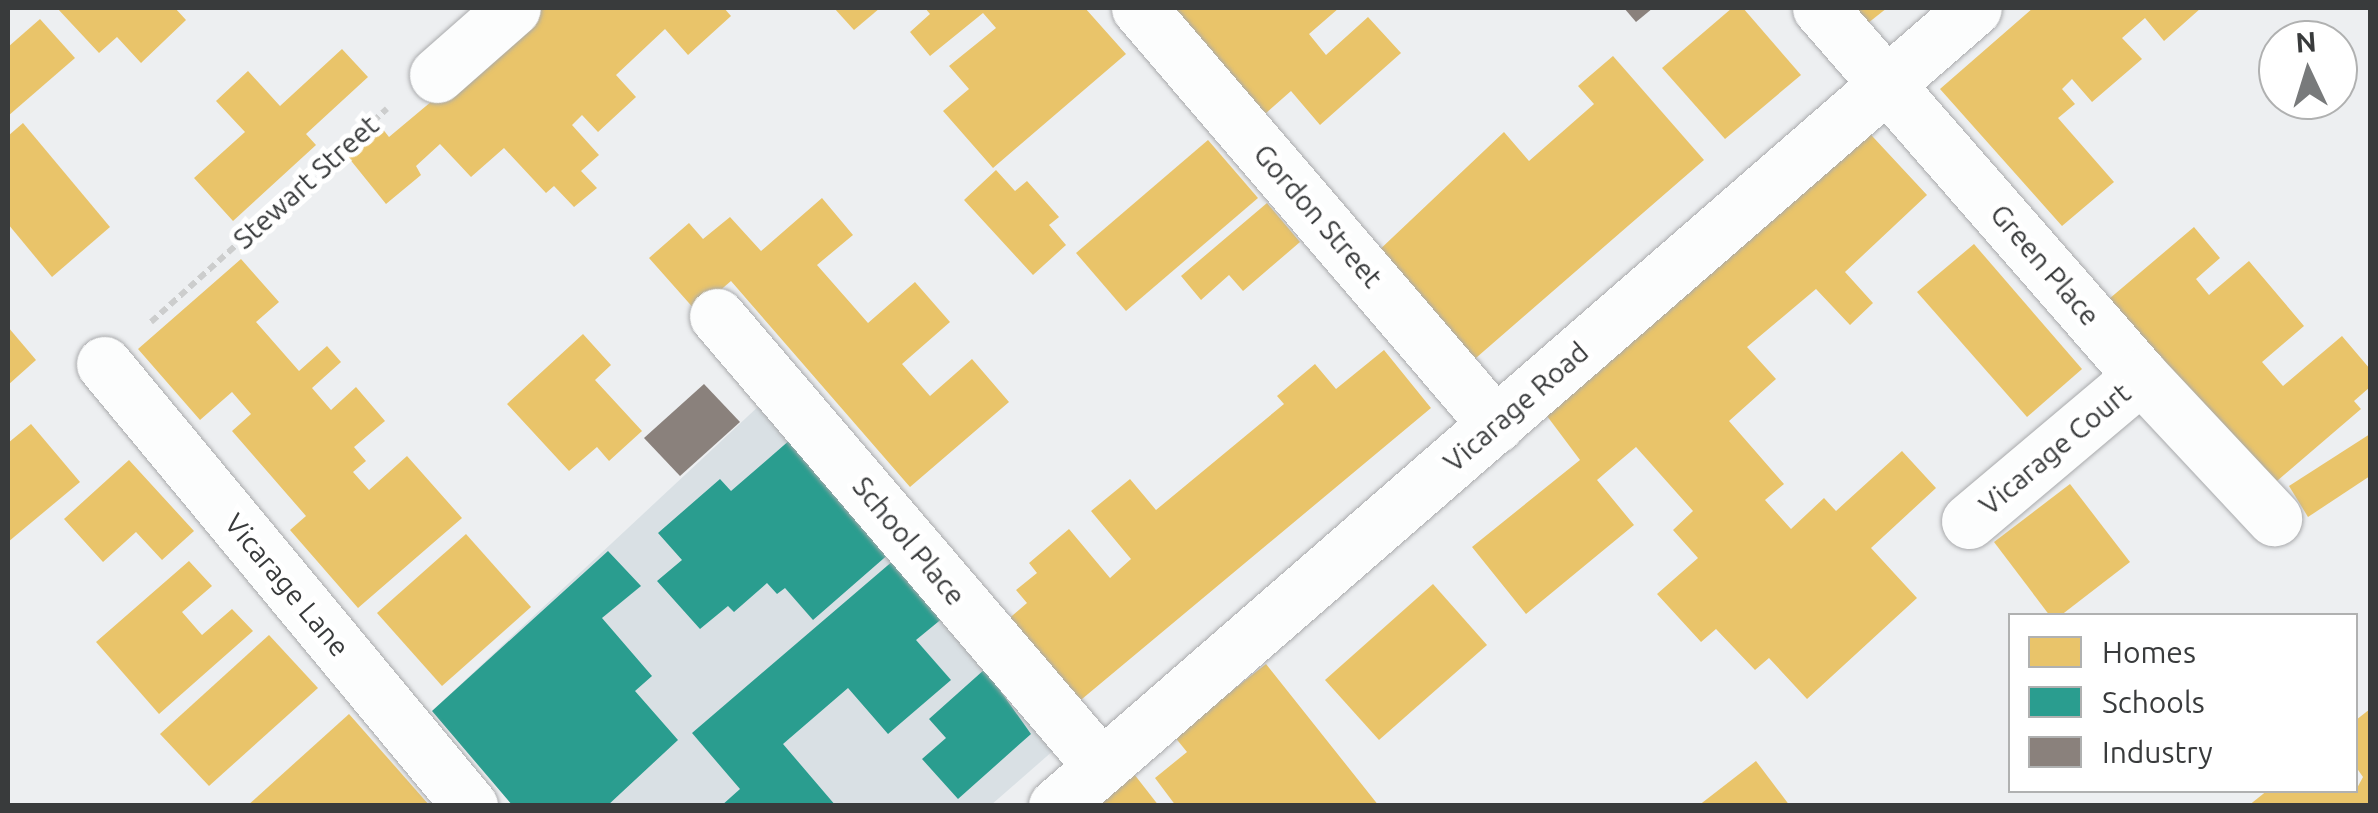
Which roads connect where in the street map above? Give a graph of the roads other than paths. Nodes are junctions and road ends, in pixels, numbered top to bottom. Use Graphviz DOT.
graph roads {
  1 [pos="513,8"];
  2 [pos="1139,8"];
  3 [pos="1820,8"];
  4 [pos="1974,8"];
  5 [pos="437,75"];
  6 [pos="1888,82"];
  7 [pos="717,316"];
  8 [pos="104,364"];
  9 [pos="2141,376"];
  10 [pos="1496,425"];
  11 [pos="2274,518"];
  12 [pos="1969,521"];
  13 [pos="1102,766"];
  14 [pos="470,806"];
  15 [pos="1056,806"];
  1 -- 5 [label="street"];
  2 -- 10 [label="street, Gordon Street"];
  3 -- 6 [label="street, Green Place"];
  4 -- 6 [label="street, Vicarage Road"];
  6 -- 9 [label="street, Green Place"];
  6 -- 10 [label="street, Vicarage Road"];
  7 -- 13 [label="street, School Place"];
  8 -- 14 [label="street, Vicarage Lane"];
  9 -- 11 [label="street, Green Place"];
  9 -- 12 [label="street, Vicarage Court"];
  10 -- 13 [label="street, Vicarage Road"];
  13 -- 15 [label="street, Vicarage Road"];
}
